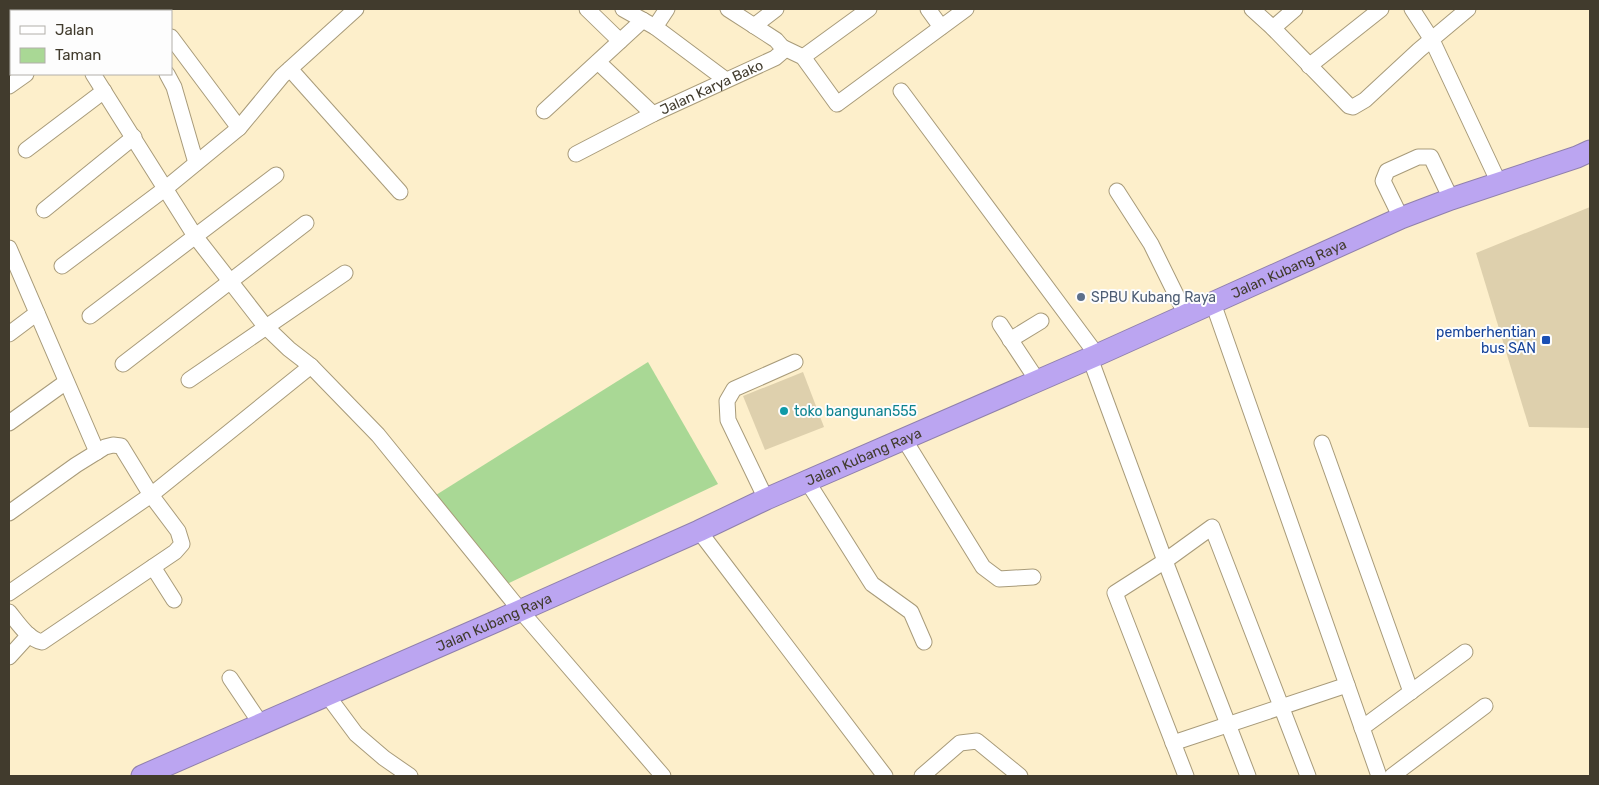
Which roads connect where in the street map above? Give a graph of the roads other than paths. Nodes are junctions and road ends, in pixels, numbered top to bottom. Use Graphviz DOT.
graph roads {
  1 [pos="356,9"];
  2 [pos="587,9"];
  3 [pos="623,9"];
  4 [pos="667,9"];
  5 [pos="728,9"];
  6 [pos="776,9"];
  7 [pos="869,9"];
  8 [pos="928,9"];
  9 [pos="966,9"];
  10 [pos="1252,9"];
  11 [pos="1295,9"];
  12 [pos="1381,9"];
  13 [pos="1412,9"];
  14 [pos="1468,9"];
  15 [pos="649,24"];
  16 [pos="754,26"];
  17 [pos="941,27"];
  18 [pos="1273,28"];
  19 [pos="172,38"];
  20 [pos="1432,40"];
  21 [pos="620,41"];
  22 [pos="782,47"];
  23 [pos="803,57"];
  24 [pos="598,62"];
  25 [pos="1309,66"];
  26 [pos="290,69"];
  27 [pos="25,75"];
  28 [pos="94,75"];
  29 [pos="168,75"];
  30 [pos="726,80"];
  31 [pos="9,86"];
  32 [pos="104,91"];
  33 [pos="901,91"];
  34 [pos="544,111"];
  35 [pos="653,114"];
  36 [pos="239,128"];
  37 [pos="134,137"];
  38 [pos="26,150"];
  39 [pos="1590,150"];
  40 [pos="576,154"];
  41 [pos="196,163"];
  42 [pos="276,175"];
  43 [pos="1499,183"];
  44 [pos="166,188"];
  45 [pos="1117,191"];
  46 [pos="400,192"];
  47 [pos="1451,199"];
  48 [pos="44,210"];
  49 [pos="1401,218"];
  50 [pos="306,223"];
  51 [pos="196,236"];
  52 [pos="11,258"];
  53 [pos="62,266"];
  54 [pos="345,273"];
  55 [pos="230,280"];
  56 [pos="1213,303"];
  57 [pos="37,313"];
  58 [pos="1186,315"];
  59 [pos="90,316"];
  60 [pos="1041,321"];
  61 [pos="1000,324"];
  62 [pos="265,326"];
  63 [pos="9,334"];
  64 [pos="1010,340"];
  65 [pos="1094,356"];
  66 [pos="794,362"];
  67 [pos="123,364"];
  68 [pos="312,366"];
  69 [pos="189,380"];
  70 [pos="1037,380"];
  71 [pos="66,382"];
  72 [pos="9,423"];
  73 [pos="904,439"];
  74 [pos="1322,443"];
  75 [pos="97,452"];
  76 [pos="807,481"];
  77 [pos="152,495"];
  78 [pos="766,499"];
  79 [pos="9,513"];
  80 [pos="699,531"];
  81 [pos="1165,561"];
  82 [pos="153,567"];
  83 [pos="1032,577"];
  84 [pos="9,593"];
  85 [pos="174,600"];
  86 [pos="520,610"];
  87 [pos="9,612"];
  88 [pos="29,635"];
  89 [pos="924,642"];
  90 [pos="1465,652"];
  91 [pos="9,657"];
  92 [pos="230,678"];
  93 [pos="1347,685"];
  94 [pos="1411,692"];
  95 [pos="327,695"];
  96 [pos="1485,706"];
  97 [pos="1282,708"];
  98 [pos="261,724"];
  99 [pos="1228,726"];
  100 [pos="1362,728"];
  101 [pos="1173,743"];
  102 [pos="142,776"];
  103 [pos="410,776"];
  104 [pos="664,776"];
  105 [pos="885,776"];
  106 [pos="923,776"];
  107 [pos="1020,776"];
  108 [pos="1186,776"];
  109 [pos="1248,776"];
  110 [pos="1308,776"];
  111 [pos="1379,776"];
  112 [pos="1392,776"];
  1 -- 26 [label="street"];
  2 -- 21 [label="street"];
  3 -- 15 [label="street"];
  4 -- 15 [label="street"];
  5 -- 16 [label="street"];
  6 -- 16 [label="street"];
  7 -- 23 [label="street"];
  8 -- 17 [label="street"];
  9 -- 17 [label="street"];
  10 -- 18 [label="street"];
  11 -- 18 [label="street"];
  12 -- 25 [label="street"];
  13 -- 20 [label="street"];
  14 -- 20 [label="street"];
  15 -- 21 [label="street"];
  15 -- 30 [label="street"];
  16 -- 22 [label="street"];
  17 -- 23 [label="street"];
  18 -- 25 [label="street"];
  19 -- 36 [label="street"];
  20 -- 25 [label="street"];
  20 -- 43 [label="street"];
  21 -- 24 [label="street"];
  22 -- 23 [label="street"];
  22 -- 30 [label="street, Jalan Karya Bako"];
  24 -- 34 [label="street"];
  24 -- 35 [label="street"];
  26 -- 36 [label="street"];
  26 -- 46 [label="street"];
  27 -- 31 [label="street"];
  28 -- 32 [label="street"];
  29 -- 41 [label="street"];
  30 -- 35 [label="street, Jalan Karya Bako"];
  32 -- 37 [label="street"];
  32 -- 38 [label="street"];
  33 -- 65 [label="street"];
  35 -- 40 [label="street, Jalan Karya Bako"];
  36 -- 41 [label="street"];
  37 -- 44 [label="street"];
  37 -- 48 [label="street"];
  39 -- 43 [label="highway, Jalan Kubang Raya"];
  41 -- 44 [label="street"];
  42 -- 51 [label="street"];
  43 -- 47 [label="highway, Jalan Kubang Raya"];
  44 -- 51 [label="street"];
  44 -- 53 [label="street"];
  45 -- 58 [label="street"];
  47 -- 49 [label="highway, Jalan Kubang Raya"];
  47 -- 49 [label="street"];
  49 -- 56 [label="highway, Jalan Kubang Raya"];
  50 -- 55 [label="street"];
  51 -- 55 [label="street"];
  51 -- 59 [label="street"];
  52 -- 57 [label="street"];
  54 -- 62 [label="street"];
  55 -- 62 [label="street"];
  55 -- 67 [label="street"];
  56 -- 58 [label="highway, Jalan Kubang Raya"];
  56 -- 93 [label="street"];
  57 -- 63 [label="street"];
  57 -- 71 [label="street"];
  58 -- 65 [label="highway, Jalan Kubang Raya"];
  60 -- 64 [label="street"];
  61 -- 64 [label="street"];
  62 -- 68 [label="street"];
  62 -- 69 [label="street"];
  64 -- 70 [label="street"];
  65 -- 70 [label="highway, Jalan Kubang Raya"];
  65 -- 81 [label="street"];
  66 -- 78 [label="street"];
  68 -- 77 [label="street"];
  68 -- 86 [label="street"];
  70 -- 73 [label="highway, Jalan Kubang Raya"];
  71 -- 72 [label="street"];
  71 -- 75 [label="street"];
  73 -- 76 [label="highway, Jalan Kubang Raya"];
  73 -- 83 [label="street"];
  74 -- 94 [label="street"];
  75 -- 77 [label="street"];
  75 -- 79 [label="street"];
  76 -- 78 [label="highway, Jalan Kubang Raya"];
  76 -- 89 [label="street"];
  77 -- 82 [label="street"];
  77 -- 84 [label="street"];
  78 -- 80 [label="highway, Jalan Kubang Raya"];
  80 -- 86 [label="highway, Jalan Kubang Raya"];
  80 -- 105 [label="street"];
  81 -- 97 [label="street"];
  81 -- 99 [label="street"];
  81 -- 101 [label="street"];
  82 -- 85 [label="street"];
  82 -- 88 [label="street"];
  86 -- 95 [label="highway, Jalan Kubang Raya"];
  86 -- 104 [label="street"];
  87 -- 88 [label="street"];
  88 -- 91 [label="street"];
  90 -- 94 [label="street"];
  92 -- 98 [label="street"];
  93 -- 97 [label="street"];
  93 -- 100 [label="street"];
  94 -- 100 [label="street"];
  95 -- 98 [label="highway, Jalan Kubang Raya"];
  95 -- 103 [label="street"];
  96 -- 112 [label="street"];
  97 -- 99 [label="street"];
  97 -- 110 [label="street"];
  98 -- 102 [label="highway, Jalan Kubang Raya"];
  99 -- 101 [label="street"];
  99 -- 109 [label="street"];
  100 -- 111 [label="street"];
  101 -- 108 [label="street"];
  106 -- 107 [label="street"];
}
